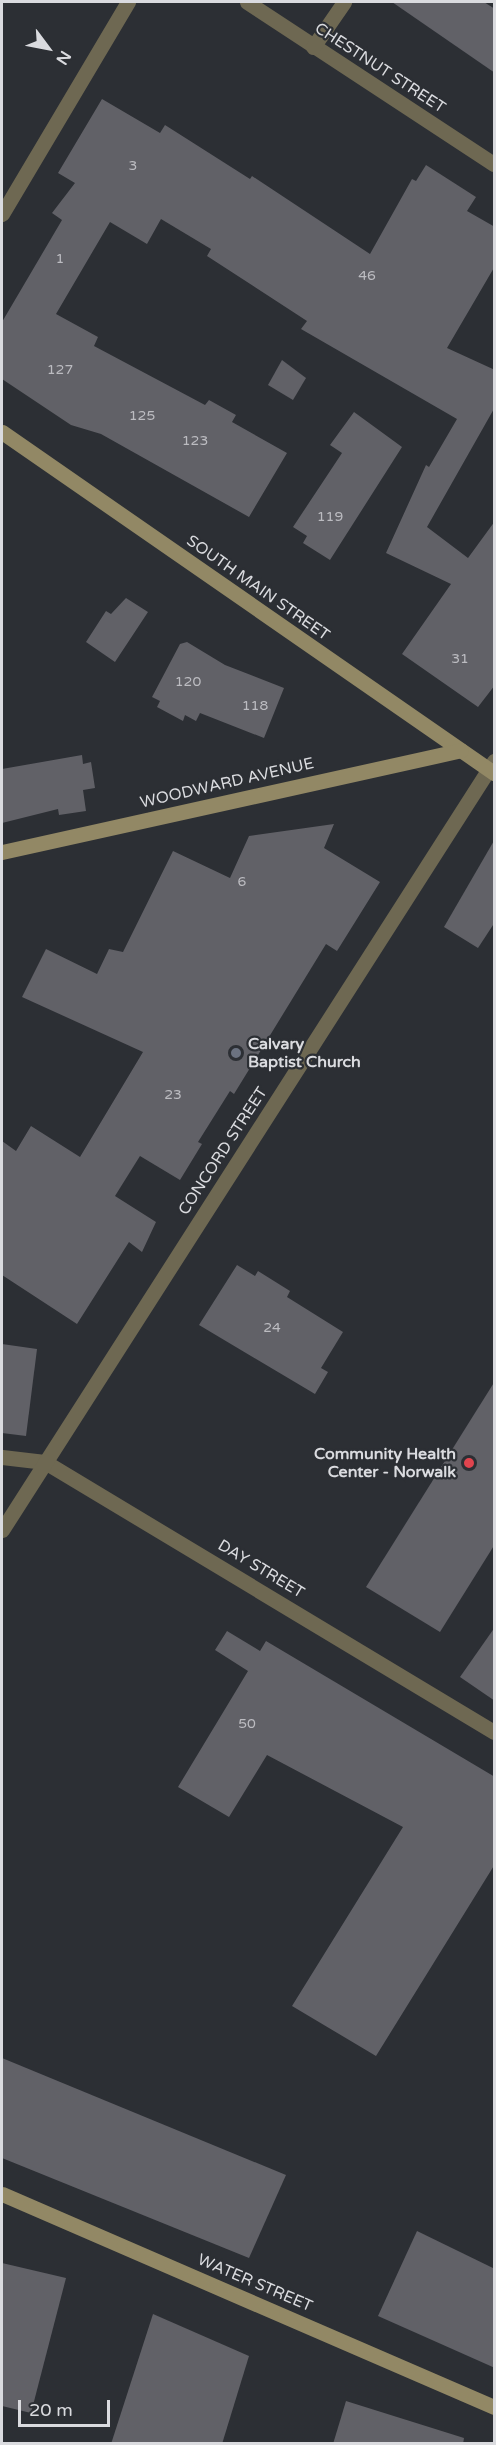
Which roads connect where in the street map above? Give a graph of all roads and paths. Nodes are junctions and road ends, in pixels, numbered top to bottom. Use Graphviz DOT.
graph roads {
  1 [pos="128,2"];
  2 [pos="247,2"];
  3 [pos="344,2"];
  4 [pos="313,47"];
  5 [pos="495,164"];
  6 [pos="2,214"];
  7 [pos="2,432"];
  8 [pos="461,750"];
  9 [pos="493,767"];
  10 [pos="2,852"];
  11 [pos="2,1457"];
  12 [pos="45,1462"];
  13 [pos="2,1530"];
  14 [pos="495,1732"];
  15 [pos="2,2194"];
  16 [pos="495,2407"];
  1 -- 6 [label="street"];
  2 -- 4 [label="street, CHESTNUT STREET"];
  3 -- 4 [label="street"];
  4 -- 5 [label="street, CHESTNUT STREET"];
  7 -- 8 [label="main road, SOUTH MAIN STREET"];
  8 -- 9 [label="main road, SOUTH MAIN STREET"];
  8 -- 10 [label="main road, WOODWARD AVENUE"];
  9 -- 12 [label="street, CONCORD STREET"];
  11 -- 12 [label="street, DAY STREET"];
  12 -- 13 [label="street, CONCORD STREET"];
  12 -- 14 [label="street, DAY STREET"];
  15 -- 16 [label="main road, WATER STREET"];
}
